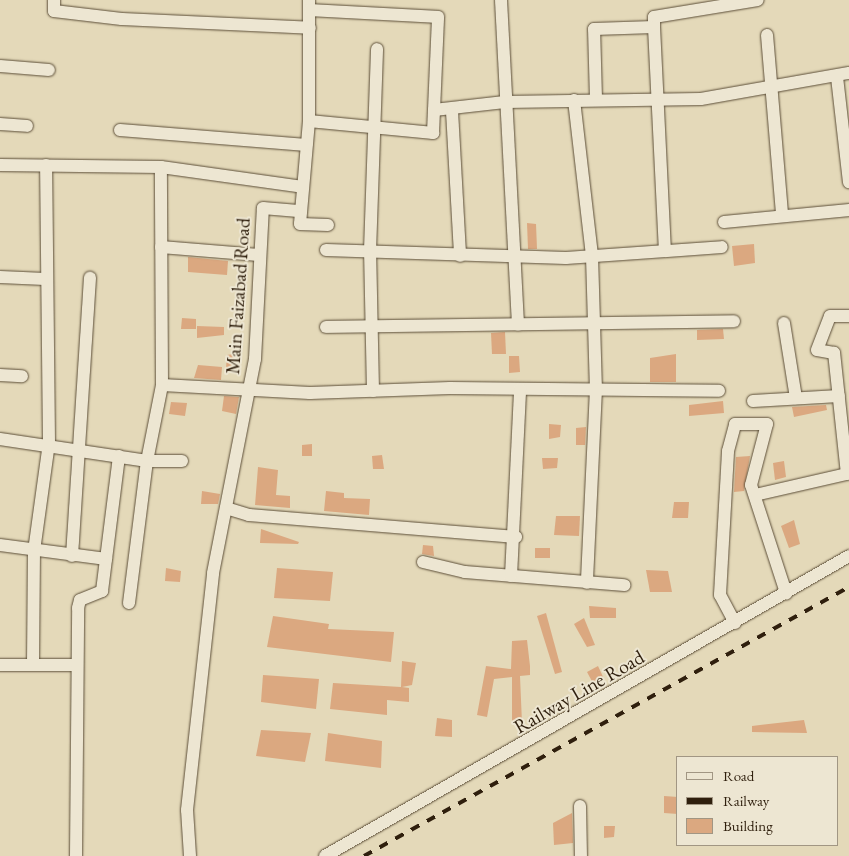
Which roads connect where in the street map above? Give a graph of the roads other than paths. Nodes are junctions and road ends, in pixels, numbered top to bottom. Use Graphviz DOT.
graph roads {
  1 [pos="501,0"];
  2 [pos="758,0"];
  3 [pos="54,5"];
  4 [pos="310,5"];
  5 [pos="654,27"];
  6 [pos="310,28"];
  7 [pos="767,35"];
  8 [pos="377,49"];
  9 [pos="0,66"];
  10 [pos="49,70"];
  11 [pos="843,75"];
  12 [pos="774,88"];
  13 [pos="596,99"];
  14 [pos="574,100"];
  15 [pos="657,101"];
  16 [pos="505,102"];
  17 [pos="434,110"];
  18 [pos="452,111"];
  19 [pos="309,121"];
  20 [pos="0,124"];
  21 [pos="26,126"];
  22 [pos="372,128"];
  23 [pos="120,130"];
  24 [pos="306,145"];
  25 [pos="0,165"];
  26 [pos="46,165"];
  27 [pos="161,167"];
  28 [pos="849,182"];
  29 [pos="303,187"];
  30 [pos="849,210"];
  31 [pos="301,211"];
  32 [pos="782,214"];
  33 [pos="724,222"];
  34 [pos="328,225"];
  35 [pos="161,247"];
  36 [pos="722,247"];
  37 [pos="326,250"];
  38 [pos="370,251"];
  39 [pos="665,251"];
  40 [pos="515,254"];
  41 [pos="259,255"];
  42 [pos="460,256"];
  43 [pos="592,256"];
  44 [pos="0,277"];
  45 [pos="90,278"];
  46 [pos="45,279"];
  47 [pos="849,316"];
  48 [pos="734,321"];
  49 [pos="594,323"];
  50 [pos="784,323"];
  51 [pos="518,325"];
  52 [pos="371,326"];
  53 [pos="326,327"];
  54 [pos="0,375"];
  55 [pos="22,376"];
  56 [pos="162,385"];
  57 [pos="520,389"];
  58 [pos="596,389"];
  59 [pos="249,390"];
  60 [pos="373,391"];
  61 [pos="719,392"];
  62 [pos="839,396"];
  63 [pos="796,398"];
  64 [pos="753,401"];
  65 [pos="0,439"];
  66 [pos="49,443"];
  67 [pos="81,449"];
  68 [pos="119,456"];
  69 [pos="147,461"];
  70 [pos="182,461"];
  71 [pos="755,495"];
  72 [pos="226,508"];
  73 [pos="516,537"];
  74 [pos="0,545"];
  75 [pos="34,551"];
  76 [pos="72,556"];
  77 [pos="849,556"];
  78 [pos="106,559"];
  79 [pos="423,562"];
  80 [pos="511,576"];
  81 [pos="587,582"];
  82 [pos="624,585"];
  83 [pos="786,593"];
  84 [pos="129,604"];
  85 [pos="735,623"];
  86 [pos="33,664"];
  87 [pos="0,665"];
  88 [pos="76,665"];
  89 [pos="580,806"];
  90 [pos="76,856"];
  91 [pos="190,856"];
  92 [pos="325,856"];
  93 [pos="581,856"];
  1 -- 16 [label="street"];
  2 -- 5 [label="street"];
  3 -- 6 [label="street"];
  4 -- 6 [label="street"];
  4 -- 17 [label="street"];
  5 -- 13 [label="street"];
  5 -- 15 [label="street"];
  6 -- 19 [label="street"];
  7 -- 12 [label="street"];
  8 -- 22 [label="street"];
  9 -- 10 [label="street"];
  11 -- 12 [label="street"];
  11 -- 28 [label="street"];
  12 -- 15 [label="street"];
  12 -- 32 [label="street"];
  13 -- 14 [label="street"];
  13 -- 15 [label="street"];
  14 -- 16 [label="street"];
  14 -- 43 [label="street"];
  15 -- 39 [label="street"];
  16 -- 18 [label="street"];
  16 -- 40 [label="street"];
  17 -- 18 [label="street"];
  17 -- 22 [label="street"];
  18 -- 42 [label="street"];
  19 -- 22 [label="street"];
  19 -- 24 [label="street"];
  20 -- 21 [label="street"];
  22 -- 38 [label="street"];
  23 -- 24 [label="street"];
  24 -- 29 [label="street"];
  25 -- 26 [label="street"];
  26 -- 27 [label="street"];
  26 -- 46 [label="street"];
  27 -- 29 [label="street"];
  27 -- 35 [label="street"];
  29 -- 31 [label="street"];
  30 -- 32 [label="street"];
  31 -- 34 [label="street"];
  31 -- 41 [label="street, Main Faizabad Road"];
  32 -- 33 [label="street"];
  35 -- 41 [label="street"];
  35 -- 56 [label="street"];
  36 -- 39 [label="street"];
  37 -- 38 [label="street"];
  38 -- 42 [label="street"];
  38 -- 52 [label="street"];
  39 -- 43 [label="street"];
  40 -- 42 [label="street"];
  40 -- 43 [label="street"];
  40 -- 51 [label="street"];
  41 -- 59 [label="street, Main Faizabad Road"];
  43 -- 49 [label="street"];
  44 -- 46 [label="street"];
  45 -- 67 [label="street"];
  46 -- 66 [label="street"];
  47 -- 62 [label="street"];
  48 -- 49 [label="street"];
  49 -- 51 [label="street"];
  49 -- 58 [label="street"];
  50 -- 63 [label="street"];
  51 -- 52 [label="street"];
  52 -- 53 [label="street"];
  52 -- 60 [label="street"];
  54 -- 55 [label="street"];
  56 -- 59 [label="street"];
  56 -- 69 [label="street"];
  57 -- 58 [label="street"];
  57 -- 60 [label="street"];
  57 -- 73 [label="street"];
  58 -- 61 [label="street"];
  58 -- 81 [label="street"];
  59 -- 60 [label="street"];
  59 -- 72 [label="street, Main Faizabad Road"];
  62 -- 63 [label="street"];
  62 -- 71 [label="street"];
  63 -- 64 [label="street"];
  65 -- 66 [label="street"];
  66 -- 67 [label="street"];
  66 -- 75 [label="street"];
  67 -- 68 [label="street"];
  67 -- 76 [label="street"];
  68 -- 69 [label="street"];
  68 -- 78 [label="street"];
  69 -- 70 [label="street"];
  69 -- 84 [label="street"];
  71 -- 83 [label="street"];
  71 -- 85 [label="street"];
  72 -- 73 [label="street"];
  72 -- 91 [label="street, Main Faizabad Road"];
  73 -- 80 [label="street"];
  74 -- 75 [label="street"];
  75 -- 76 [label="street"];
  75 -- 86 [label="street"];
  76 -- 78 [label="street"];
  77 -- 83 [label="street, Railway Line Road"];
  78 -- 88 [label="street"];
  79 -- 80 [label="street"];
  80 -- 81 [label="street"];
  81 -- 82 [label="street"];
  83 -- 85 [label="street, Railway Line Road"];
  85 -- 92 [label="street, Railway Line Road"];
  86 -- 87 [label="street"];
  86 -- 88 [label="street"];
  88 -- 90 [label="street"];
  89 -- 93 [label="street"];
}
